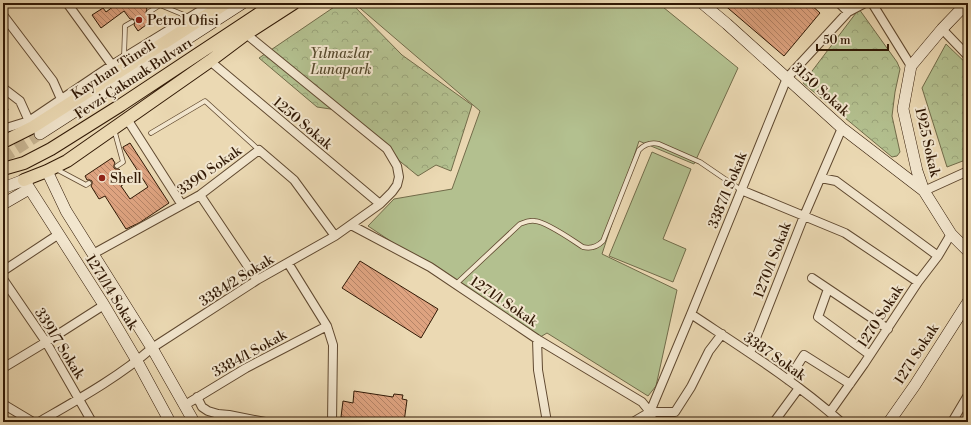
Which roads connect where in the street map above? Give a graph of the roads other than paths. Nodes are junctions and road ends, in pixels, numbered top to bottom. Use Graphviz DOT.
graph roads {
  1 [pos="67,3"];
  2 [pos="213,3"];
  3 [pos="226,3"];
  4 [pos="243,3"];
  5 [pos="275,3"];
  6 [pos="294,3"];
  7 [pos="702,3"];
  8 [pos="839,3"];
  9 [pos="865,3"];
  10 [pos="872,3"];
  11 [pos="964,4"];
  12 [pos="149,12"];
  13 [pos="848,12"];
  14 [pos="3,15"];
  15 [pos="190,17"];
  16 [pos="132,22"];
  17 [pos="942,29"];
  18 [pos="246,34"];
  19 [pos="968,56"];
  20 [pos="124,57"];
  21 [pos="210,61"];
  22 [pos="112,65"];
  23 [pos="911,66"];
  24 [pos="787,78"];
  25 [pos="3,88"];
  26 [pos="61,99"];
  27 [pos="127,119"];
  28 [pos="29,121"];
  29 [pos="114,128"];
  30 [pos="842,128"];
  31 [pos="3,129"];
  32 [pos="150,133"];
  33 [pos="40,134"];
  34 [pos="3,142"];
  35 [pos="259,150"];
  36 [pos="117,166"];
  37 [pos="3,169"];
  38 [pos="51,170"];
  39 [pos="968,171"];
  40 [pos="821,178"];
  41 [pos="89,183"];
  42 [pos="26,184"];
  43 [pos="3,188"];
  44 [pos="741,190"];
  45 [pos="924,191"];
  46 [pos="200,195"];
  47 [pos="3,204"];
  48 [pos="380,204"];
  49 [pos="182,205"];
  50 [pos="804,216"];
  51 [pos="351,225"];
  52 [pos="59,234"];
  53 [pos="951,234"];
  54 [pos="335,236"];
  55 [pos="968,251"];
  56 [pos="93,254"];
  57 [pos="938,256"];
  58 [pos="288,263"];
  59 [pos="3,271"];
  60 [pos="812,278"];
  61 [pos="3,280"];
  62 [pos="257,280"];
  63 [pos="918,282"];
  64 [pos="456,284"];
  65 [pos="828,289"];
  66 [pos="968,302"];
  67 [pos="104,305"];
  68 [pos="691,314"];
  69 [pos="328,326"];
  70 [pos="888,329"];
  71 [pos="722,334"];
  72 [pos="537,338"];
  73 [pos="46,342"];
  74 [pos="152,348"];
  75 [pos="750,353"];
  76 [pos="870,355"];
  77 [pos="137,360"];
  78 [pos="3,368"];
  79 [pos="788,380"];
  80 [pos="850,384"];
  81 [pos="799,388"];
  82 [pos="968,395"];
  83 [pos="197,397"];
  84 [pos="79,399"];
  85 [pos="3,404"];
  86 [pos="185,404"];
  87 [pos="650,412"];
  88 [pos="830,412"];
  89 [pos="32,422"];
  90 [pos="39,422"];
  91 [pos="92,422"];
  92 [pos="170,422"];
  93 [pos="194,422"];
  94 [pos="265,422"];
  95 [pos="332,422"];
  96 [pos="547,422"];
  97 [pos="633,422"];
  98 [pos="653,422"];
  99 [pos="774,422"];
  100 [pos="841,422"];
  101 [pos="889,422"];
  102 [pos="952,422"];
  1 -- 22 [label="street"];
  2 -- 15 [label="street"];
  3 -- 34 [label="main road, Fevzi Çakmak Bulvarı"];
  4 -- 33 [label="street, Kayıhan Tüneli"];
  5 -- 37 [label="main road, Fevzi Çakmak Bulvarı"];
  6 -- 18 [label="main road"];
  7 -- 24 [label="street, 3150 Sokak"];
  8 -- 13 [label="street"];
  9 -- 13 [label="street, 3387/1 Sokak"];
  10 -- 23 [label="street"];
  11 -- 17 [label="street, 1925 Sokak"];
  12 -- 15 [label="lane"];
  13 -- 24 [label="street, 3387/1 Sokak"];
  14 -- 26 [label="street"];
  15 -- 20 [label="street"];
  16 -- 20 [label="lane"];
  17 -- 19 [label="street"];
  17 -- 23 [label="street, 1925 Sokak"];
  18 -- 21 [label="main road"];
  18 -- 48 [label="street, 3384/2 Sokak"];
  20 -- 22 [label="street"];
  21 -- 27 [label="main road"];
  21 -- 48 [label="street, 1250 Sokak"];
  22 -- 26 [label="street"];
  23 -- 45 [label="street, 1925 Sokak"];
  24 -- 30 [label="street, 3150 Sokak"];
  24 -- 44 [label="street, 3387/1 Sokak"];
  25 -- 28 [label="street"];
  26 -- 28 [label="street"];
  27 -- 29 [label="main road"];
  27 -- 49 [label="street"];
  28 -- 31 [label="street"];
  29 -- 36 [label="lane"];
  29 -- 38 [label="main road"];
  30 -- 40 [label="street, 1270/1 Sokak"];
  30 -- 45 [label="street, 3150 Sokak"];
  32 -- 35 [label="lane"];
  35 -- 46 [label="street, 3390 Sokak"];
  35 -- 54 [label="street, 3390 Sokak"];
  38 -- 41 [label="lane"];
  38 -- 42 [label="main road"];
  38 -- 56 [label="street"];
  39 -- 45 [label="street"];
  40 -- 50 [label="street, 1270/1 Sokak"];
  40 -- 57 [label="street"];
  42 -- 43 [label="street"];
  42 -- 47 [label="street"];
  42 -- 52 [label="street, 1271/14 Sokak"];
  44 -- 50 [label="street"];
  44 -- 64 [label="lane"];
  44 -- 68 [label="street, 3387/1 Sokak"];
  45 -- 53 [label="street"];
  46 -- 49 [label="street, 3390 Sokak"];
  46 -- 62 [label="street"];
  48 -- 51 [label="street, 3384/2 Sokak"];
  49 -- 56 [label="street, 3390 Sokak"];
  50 -- 63 [label="street"];
  50 -- 75 [label="street, 1270/1 Sokak"];
  51 -- 54 [label="street, 3384/2 Sokak"];
  51 -- 64 [label="street, 1271/1 Sokak"];
  52 -- 59 [label="street"];
  52 -- 67 [label="street, 1271/14 Sokak"];
  53 -- 55 [label="street"];
  53 -- 57 [label="street, 1270 Sokak"];
  54 -- 58 [label="street, 3384/2 Sokak"];
  56 -- 74 [label="street"];
  57 -- 63 [label="street, 1270 Sokak"];
  58 -- 62 [label="street, 3384/2 Sokak"];
  58 -- 69 [label="street"];
  60 -- 65 [label="street"];
  61 -- 73 [label="street, 3391/7 Sokak"];
  62 -- 74 [label="street, 3384/2 Sokak"];
  63 -- 70 [label="street, 1270 Sokak"];
  64 -- 72 [label="street, 1271/1 Sokak"];
  65 -- 70 [label="street"];
  65 -- 76 [label="street"];
  66 -- 101 [label="street, 1271 Sokak"];
  67 -- 73 [label="street"];
  67 -- 77 [label="street, 1271/14 Sokak"];
  68 -- 71 [label="street, 3387 Sokak"];
  68 -- 87 [label="street, 3387/1 Sokak"];
  69 -- 83 [label="street, 3384/1 Sokak"];
  69 -- 95 [label="street"];
  70 -- 76 [label="street, 1270 Sokak"];
  71 -- 75 [label="street, 3387 Sokak"];
  71 -- 87 [label="street"];
  72 -- 87 [label="street, 1271/1 Sokak"];
  72 -- 96 [label="street"];
  73 -- 78 [label="street"];
  73 -- 84 [label="street, 3391/7 Sokak"];
  74 -- 77 [label="street, 3384/2 Sokak"];
  74 -- 86 [label="street"];
  75 -- 79 [label="street, 3387 Sokak"];
  76 -- 80 [label="street, 1270 Sokak"];
  77 -- 84 [label="street, 3384/2 Sokak"];
  77 -- 92 [label="street, 1271/14 Sokak"];
  79 -- 80 [label="street"];
  79 -- 81 [label="street, 3387 Sokak"];
  80 -- 88 [label="street, 1270 Sokak"];
  81 -- 88 [label="street, 3387 Sokak"];
  81 -- 99 [label="street"];
  82 -- 102 [label="street"];
  83 -- 86 [label="street, 3384/1 Sokak"];
  83 -- 94 [label="street"];
  84 -- 90 [label="street, 3384/2 Sokak"];
  84 -- 91 [label="street, 3391/7 Sokak"];
  85 -- 89 [label="street"];
  86 -- 93 [label="street"];
  87 -- 97 [label="street"];
  87 -- 98 [label="street"];
  88 -- 100 [label="street, 3387 Sokak"];
}
